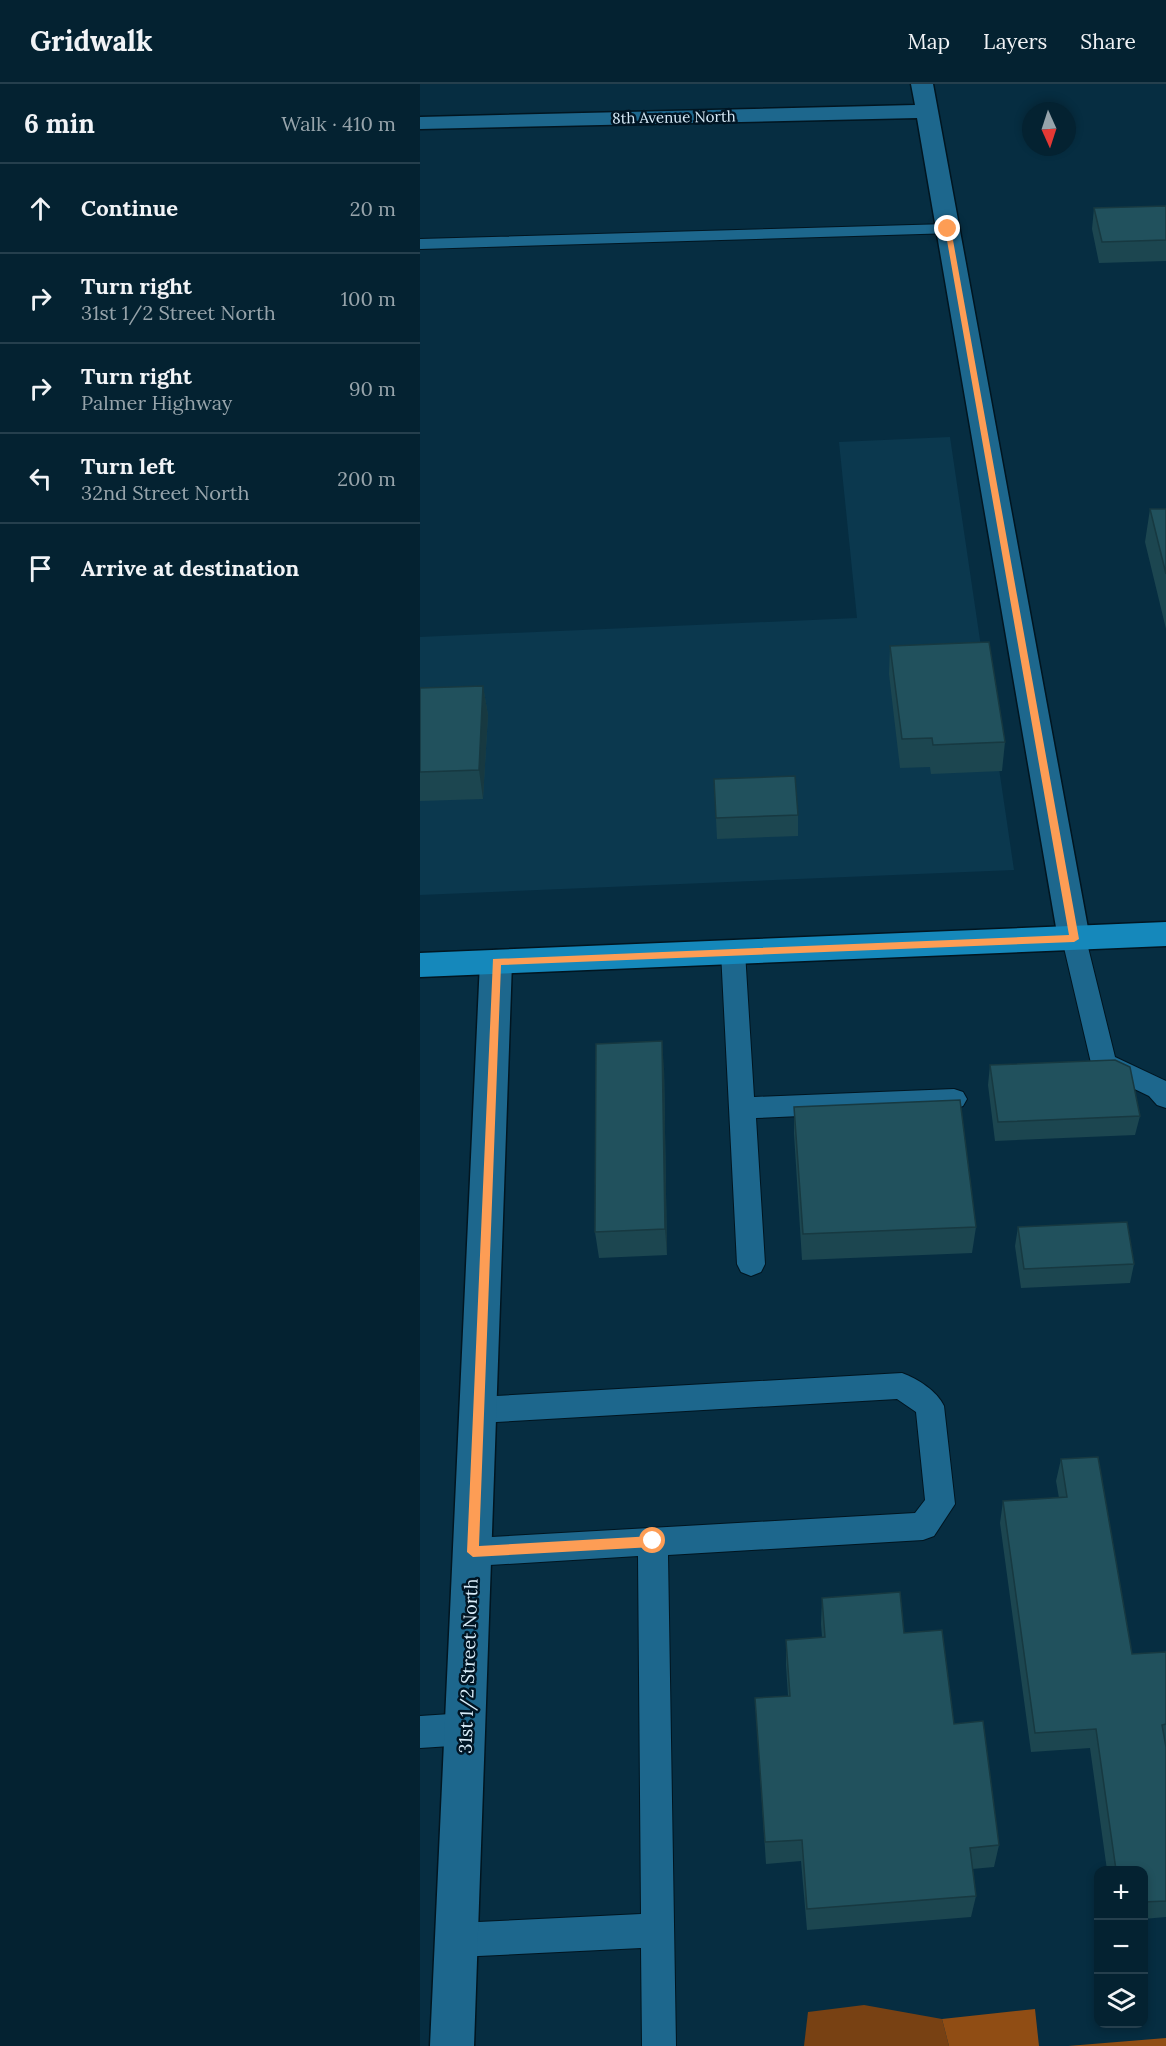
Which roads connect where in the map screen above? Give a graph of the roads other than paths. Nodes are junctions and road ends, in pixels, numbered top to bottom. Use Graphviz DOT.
graph roads {
  1 [pos="922,84"];
  2 [pos="927,111"];
  3 [pos="420,123"];
  4 [pos="948,229"];
  5 [pos="420,244"];
  6 [pos="1166,934"];
  7 [pos="1074,939"];
  8 [pos="733,952"];
  9 [pos="496,962"];
  10 [pos="420,965"];
  11 [pos="1166,1098"];
  12 [pos="954,1099"];
  13 [pos="742,1108"];
  14 [pos="751,1264"];
  15 [pos="478,1410"];
  16 [pos="653,1541"];
  17 [pos="473,1552"];
  18 [pos="466,1729"];
  19 [pos="420,1732"];
  20 [pos="658,1930"];
  21 [pos="457,1940"];
  22 [pos="452,2046"];
  23 [pos="659,2046"];
  1 -- 2 [label="street"];
  2 -- 3 [label="street, 8th Avenue North"];
  2 -- 4 [label="street"];
  4 -- 5 [label="lane"];
  4 -- 7 [label="street"];
  6 -- 7 [label="main road"];
  7 -- 8 [label="main road"];
  7 -- 11 [label="lane"];
  8 -- 9 [label="main road"];
  8 -- 13 [label="lane"];
  9 -- 10 [label="main road"];
  9 -- 15 [label="street, 31st 1/2 Street North"];
  12 -- 13 [label="lane"];
  13 -- 14 [label="lane"];
  15 -- 16 [label="lane"];
  15 -- 17 [label="street, 31st 1/2 Street North"];
  16 -- 17 [label="lane"];
  16 -- 20 [label="lane"];
  17 -- 18 [label="street, 31st 1/2 Street North"];
  18 -- 19 [label="lane"];
  18 -- 21 [label="street, 31st 1/2 Street North"];
  20 -- 21 [label="lane"];
  20 -- 23 [label="lane"];
  21 -- 22 [label="street, 31st 1/2 Street North"];
}
